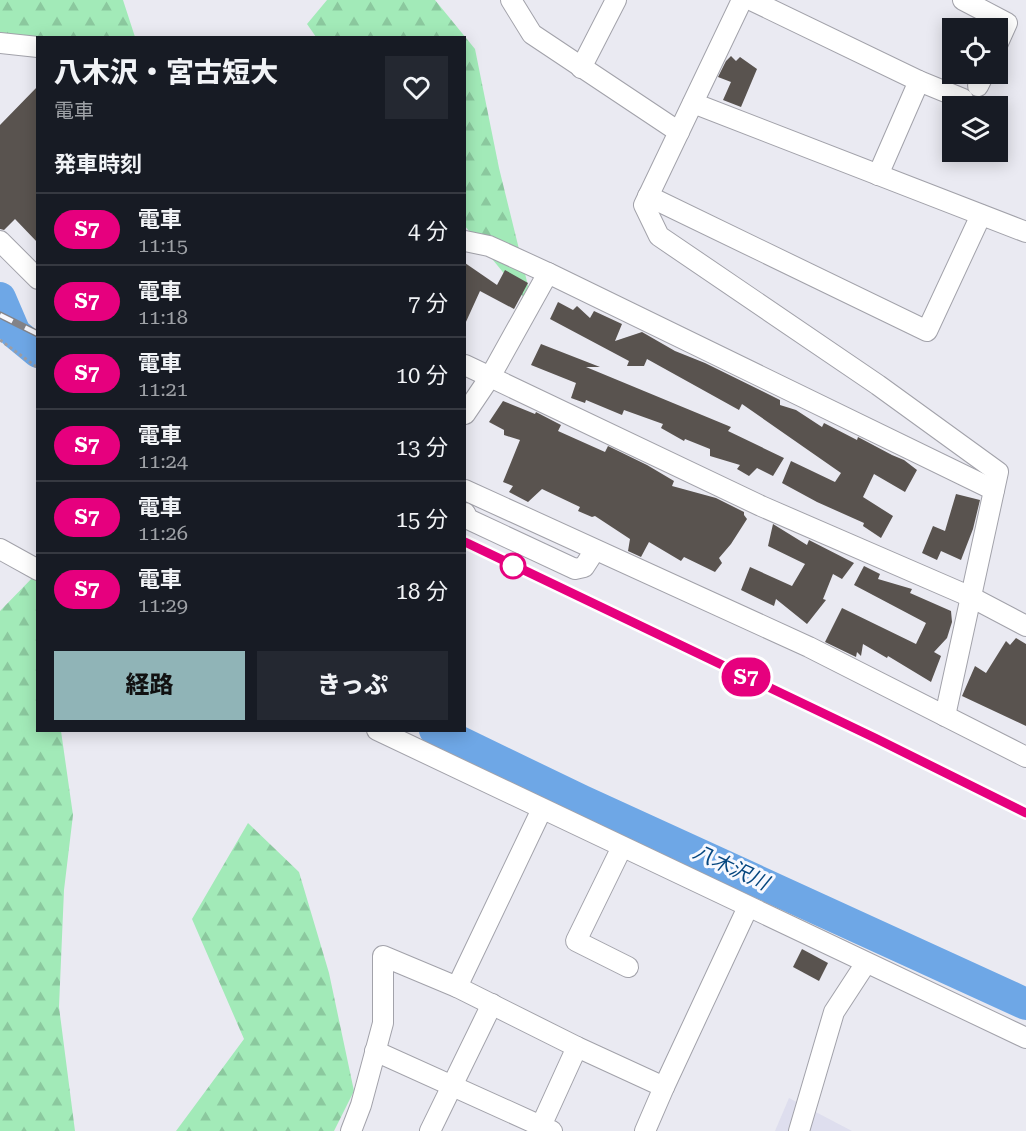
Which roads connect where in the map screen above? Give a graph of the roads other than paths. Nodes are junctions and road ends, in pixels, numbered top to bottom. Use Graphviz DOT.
graph roads {
  1 [pos="511,0"];
  2 [pos="616,0"];
  3 [pos="742,0"];
  4 [pos="750,0"];
  5 [pos="963,0"];
  6 [pos="997,18"];
  7 [pos="0,43"];
  8 [pos="36,47"];
  9 [pos="581,68"];
  10 [pos="919,81"];
  11 [pos="956,96"];
  12 [pos="693,103"];
  13 [pos="679,132"];
  14 [pos="878,175"];
  15 [pos="648,196"];
  16 [pos="981,215"];
  17 [pos="1026,232"];
  18 [pos="0,242"];
  19 [pos="466,242"];
  20 [pos="548,273"];
  21 [pos="36,277"];
  22 [pos="466,365"];
  23 [pos="490,377"];
  24 [pos="466,413"];
  25 [pos="994,490"];
  26 [pos="466,497"];
  27 [pos="466,515"];
  28 [pos="0,549"];
  29 [pos="596,550"];
  30 [pos="36,569"];
  31 [pos="971,597"];
  32 [pos="1026,626"];
  33 [pos="945,716"];
  34 [pos="381,732"];
  35 [pos="1026,758"];
  36 [pos="542,809"];
  37 [pos="622,847"];
  38 [pos="748,907"];
  39 [pos="866,963"];
  40 [pos="628,967"];
  41 [pos="457,987"];
  42 [pos="492,1004"];
  43 [pos="1026,1038"];
  44 [pos="577,1047"];
  45 [pos="375,1052"];
  46 [pos="452,1086"];
  47 [pos="664,1087"];
  48 [pos="546,1129"];
  49 [pos="351,1131"];
  50 [pos="430,1131"];
  51 [pos="645,1131"];
  52 [pos="799,1131"];
  1 -- 9 [label="street"];
  2 -- 9 [label="street"];
  3 -- 12 [label="street"];
  4 -- 10 [label="street"];
  5 -- 6 [label="street"];
  7 -- 8 [label="street"];
  9 -- 13 [label="street"];
  10 -- 11 [label="street"];
  10 -- 14 [label="street"];
  12 -- 13 [label="street"];
  12 -- 14 [label="street"];
  13 -- 15 [label="street"];
  14 -- 16 [label="street"];
  15 -- 16 [label="street"];
  15 -- 25 [label="street"];
  16 -- 17 [label="street"];
  18 -- 21 [label="street"];
  19 -- 20 [label="street"];
  20 -- 23 [label="street"];
  20 -- 25 [label="street"];
  22 -- 23 [label="street"];
  23 -- 24 [label="street"];
  23 -- 31 [label="street"];
  25 -- 31 [label="street"];
  26 -- 29 [label="street"];
  27 -- 29 [label="street"];
  28 -- 30 [label="street"];
  29 -- 33 [label="street"];
  31 -- 32 [label="street"];
  31 -- 33 [label="street"];
  33 -- 35 [label="street"];
  34 -- 36 [label="street"];
  36 -- 37 [label="street"];
  36 -- 41 [label="street"];
  37 -- 38 [label="street"];
  37 -- 40 [label="street"];
  38 -- 39 [label="street"];
  38 -- 47 [label="street"];
  39 -- 43 [label="street"];
  39 -- 52 [label="street"];
  41 -- 42 [label="street"];
  41 -- 45 [label="street"];
  42 -- 44 [label="street"];
  42 -- 46 [label="street"];
  44 -- 47 [label="street"];
  44 -- 48 [label="street"];
  45 -- 46 [label="street"];
  45 -- 49 [label="street"];
  46 -- 48 [label="street"];
  46 -- 50 [label="street"];
  47 -- 51 [label="street"];
}
